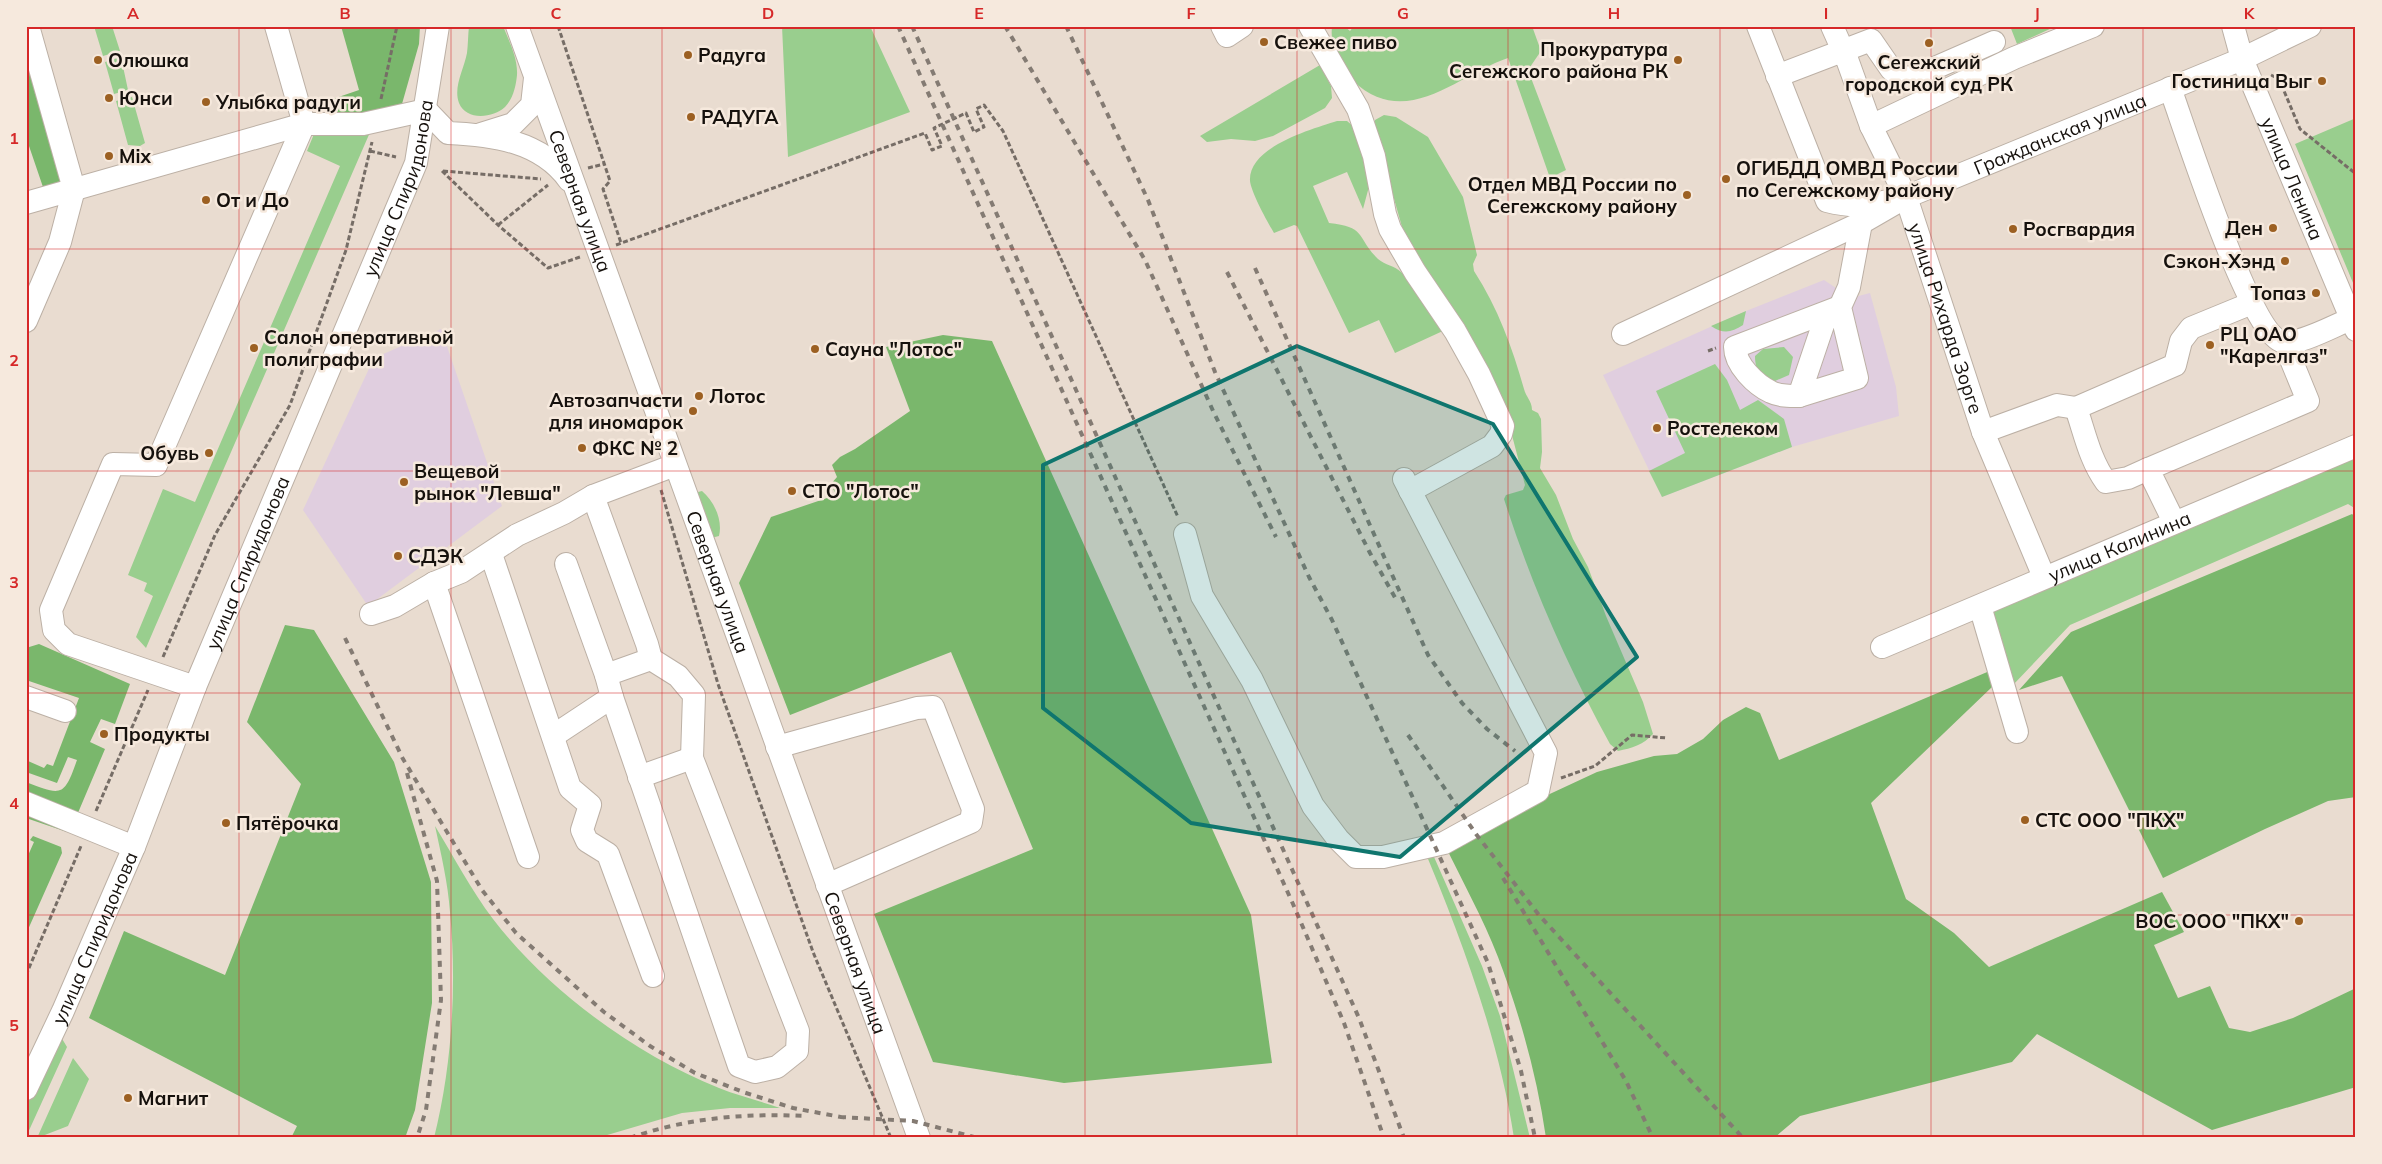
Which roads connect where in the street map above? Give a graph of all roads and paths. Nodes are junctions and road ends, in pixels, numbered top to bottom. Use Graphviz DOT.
graph roads {
  1 [pos="28,26"];
  2 [pos="276,26"];
  3 [pos="396,26"];
  4 [pos="438,26"];
  5 [pos="517,26"];
  6 [pos="558,26"];
  7 [pos="1310,26"];
  8 [pos="1758,26"];
  9 [pos="1832,26"];
  10 [pos="2093,26"];
  11 [pos="2233,26"];
  12 [pos="2310,26"];
  13 [pos="1868,33"];
  14 [pos="1994,42"];
  15 [pos="1842,50"];
  16 [pos="2242,59"];
  17 [pos="1777,76"];
  18 [pos="535,78"];
  19 [pos="2170,88"];
  20 [pos="426,110"];
  21 [pos="376,121"];
  22 [pos="304,124"];
  23 [pos="1871,126"];
  24 [pos="481,134"];
  25 [pos="370,151"];
  26 [pos="410,156"];
  27 [pos="604,164"];
  28 [pos="2356,174"];
  29 [pos="580,178"];
  30 [pos="74,189"];
  31 [pos="1906,197"];
  32 [pos="26,203"];
  33 [pos="1861,223"];
  34 [pos="498,225"];
  35 [pos="621,243"];
  36 [pos="576,249"];
  37 [pos="588,255"];
  38 [pos="581,266"];
  39 [pos="2252,303"];
  40 [pos="1840,307"];
  41 [pos="26,321"];
  42 [pos="2353,324"];
  43 [pos="1623,334"];
  44 [pos="2297,341"];
  45 [pos="1799,396"];
  46 [pos="2076,408"];
  47 [pos="1983,432"];
  48 [pos="2356,446"];
  49 [pos="665,469"];
  50 [pos="2148,469"];
  51 [pos="593,496"];
  52 [pos="2174,522"];
  53 [pos="1185,534"];
  54 [pos="491,554"];
  55 [pos="566,564"];
  56 [pos="2044,577"];
  57 [pos="434,583"];
  58 [pos="1980,606"];
  59 [pos="371,614"];
  60 [pos="1882,647"];
  61 [pos="651,659"];
  62 [pos="160,663"];
  63 [pos="606,675"];
  64 [pos="152,681"];
  65 [pos="195,687"];
  66 [pos="26,697"];
  67 [pos="612,697"];
  68 [pos="65,711"];
  69 [pos="2017,732"];
  70 [pos="553,736"];
  71 [pos="1667,738"];
  72 [pos="777,747"];
  73 [pos="692,758"];
  74 [pos="639,777"];
  75 [pos="1539,785"];
  76 [pos="26,802"];
  77 [pos="93,819"];
  78 [pos="85,837"];
  79 [pos="134,848"];
  80 [pos="528,857"];
  81 [pos="827,885"];
  82 [pos="26,975"];
  83 [pos="653,976"];
  84 [pos="26,1089"];
  85 [pos="891,1138"];
  86 [pos="918,1138"];
  1 -- 30 [label="street"];
  2 -- 22 [label="street"];
  3 -- 21 [label="path"];
  4 -- 20 [label="street, улица Спиридонова"];
  5 -- 18 [label="street, Северная улица"];
  6 -- 27 [label="path"];
  7 -- 75 [label="street"];
  8 -- 17 [label="street"];
  9 -- 15 [label="street, улица Рихарда Зорге"];
  10 -- 23 [label="street"];
  11 -- 16 [label="street, улица Ленина"];
  12 -- 16 [label="street, Гражданская улица"];
  13 -- 14 [label="street"];
  13 -- 15 [label="street"];
  15 -- 17 [label="street"];
  15 -- 23 [label="street, улица Рихарда Зорге"];
  16 -- 19 [label="street, Гражданская улица"];
  16 -- 28 [label="path"];
  16 -- 42 [label="street, улица Ленина"];
  17 -- 31 [label="street"];
  18 -- 24 [label="street"];
  18 -- 29 [label="street, Северная улица"];
  19 -- 31 [label="street, Гражданская улица"];
  19 -- 39 [label="street"];
  20 -- 21 [label="street"];
  20 -- 24 [label="street"];
  20 -- 26 [label="street, улица Спиридонова"];
  21 -- 22 [label="street"];
  21 -- 25 [label="path"];
  22 -- 30 [label="street"];
  22 -- 65 [label="street"];
  23 -- 31 [label="street, улица Рихарда Зорге"];
  24 -- 26 [label="street"];
  24 -- 29 [label="street"];
  25 -- 26 [label="path"];
  25 -- 62 [label="path"];
  26 -- 65 [label="street, улица Спиридонова"];
  27 -- 29 [label="path"];
  27 -- 35 [label="path"];
  29 -- 37 [label="street, Северная улица"];
  30 -- 32 [label="street"];
  30 -- 41 [label="street"];
  31 -- 33 [label="street, Гражданская улица"];
  31 -- 47 [label="street, улица Рихарда Зорге"];
  33 -- 40 [label="street"];
  33 -- 43 [label="street, Гражданская улица"];
  34 -- 34 [label="path"];
  34 -- 37 [label="path"];
  35 -- 37 [label="path"];
  35 -- 53 [label="path"];
  36 -- 37 [label="path"];
  37 -- 38 [label="path"];
  37 -- 49 [label="street, Северная улица"];
  39 -- 44 [label="street"];
  39 -- 46 [label="street"];
  40 -- 45 [label="street"];
  40 -- 45 [label="street"];
  40 -- 45 [label="street"];
  42 -- 44 [label="street"];
  44 -- 50 [label="street"];
  46 -- 47 [label="street"];
  46 -- 50 [label="street"];
  47 -- 56 [label="street, улица Рихарда Зорге"];
  48 -- 52 [label="street, улица Калинина"];
  49 -- 51 [label="street"];
  49 -- 72 [label="street, Северная улица"];
  49 -- 85 [label="path"];
  50 -- 52 [label="street"];
  51 -- 54 [label="street"];
  51 -- 61 [label="street"];
  52 -- 56 [label="street, улица Калинина"];
  53 -- 75 [label="street"];
  54 -- 57 [label="street"];
  54 -- 70 [label="street"];
  55 -- 63 [label="street"];
  56 -- 58 [label="street, улица Калинина"];
  57 -- 59 [label="street"];
  57 -- 80 [label="street"];
  58 -- 60 [label="street, улица Калинина"];
  58 -- 69 [label="street"];
  61 -- 63 [label="street"];
  61 -- 73 [label="street"];
  63 -- 67 [label="street"];
  64 -- 77 [label="path"];
  65 -- 79 [label="street, улица Спиридонова"];
  66 -- 68 [label="street"];
  67 -- 70 [label="street"];
  67 -- 74 [label="street"];
  70 -- 83 [label="street"];
  71 -- 75 [label="path"];
  72 -- 81 [label="street, Северная улица"];
  72 -- 81 [label="street"];
  73 -- 74 [label="street"];
  73 -- 74 [label="street"];
  76 -- 79 [label="street"];
  78 -- 82 [label="path"];
  79 -- 84 [label="street, улица Спиридонова"];
  81 -- 86 [label="street, Северная улица"];
}
